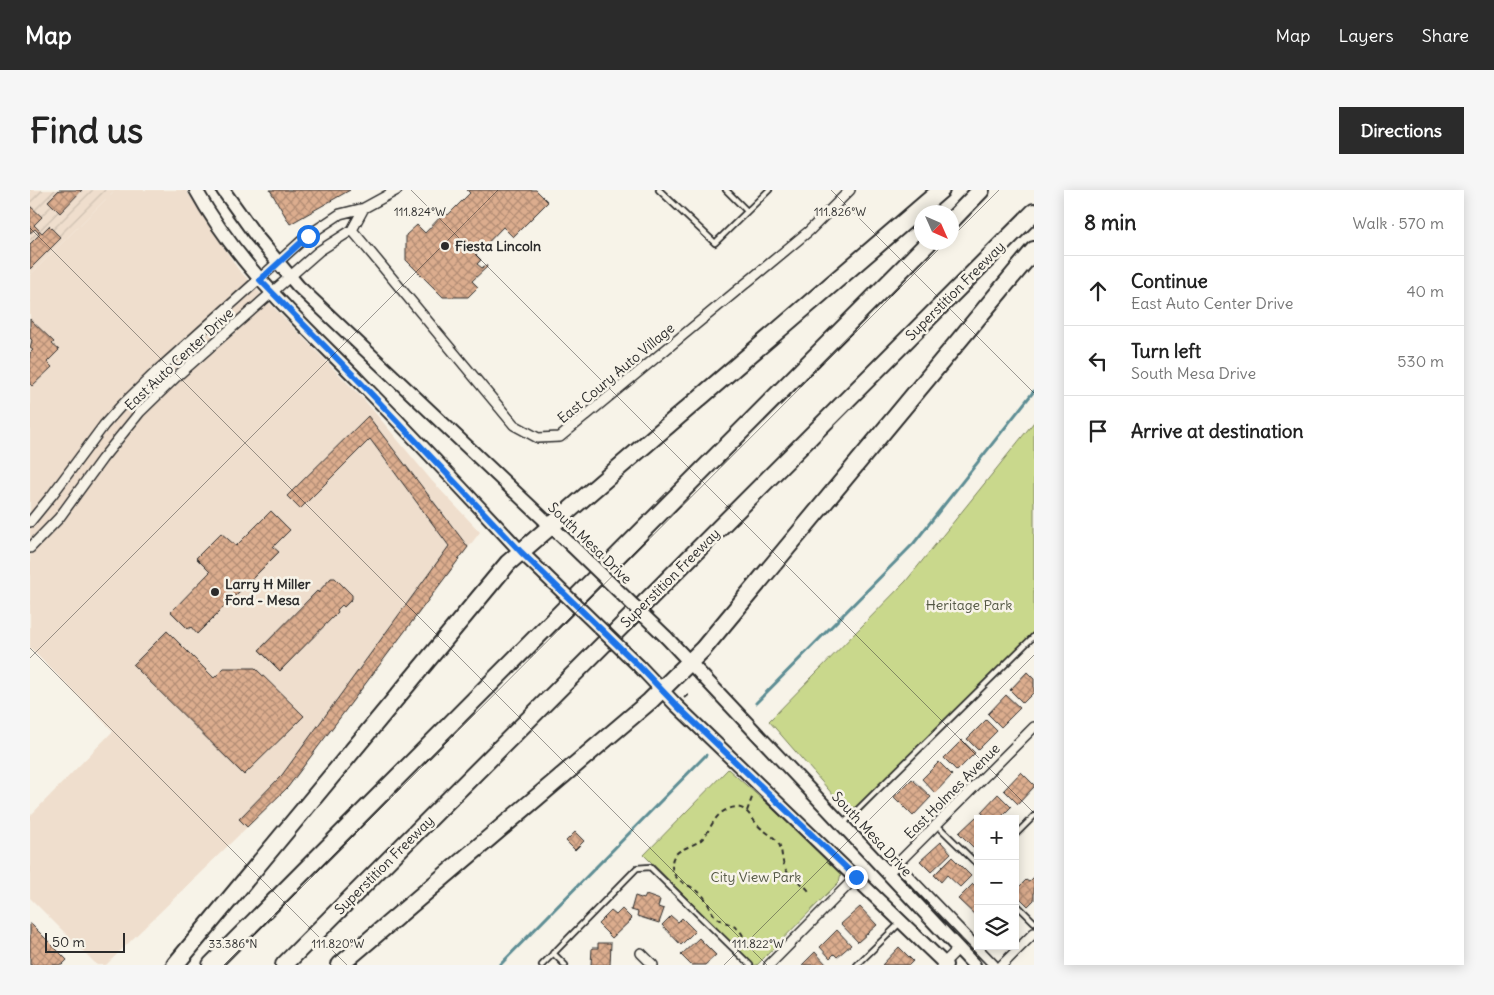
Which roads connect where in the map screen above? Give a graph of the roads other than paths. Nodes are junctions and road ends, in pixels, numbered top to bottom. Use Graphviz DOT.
graph roads {
  1 [pos="196,190"];
  2 [pos="216,190"];
  3 [pos="223,190"];
  4 [pos="397,190"];
  5 [pos="660,190"];
  6 [pos="726,190"];
  7 [pos="769,190"];
  8 [pos="850,190"];
  9 [pos="941,190"];
  10 [pos="982,190"];
  11 [pos="232,204"];
  12 [pos="364,208"];
  13 [pos="747,211"];
  14 [pos="1034,212"];
  15 [pos="959,213"];
  16 [pos="352,230"];
  17 [pos="921,250"];
  18 [pos="1034,250"];
  19 [pos="277,262"];
  20 [pos="290,277"];
  21 [pos="260,280"];
  22 [pos="272,293"];
  23 [pos="30,522"];
  24 [pos="551,526"];
  25 [pos="30,548"];
  26 [pos="521,552"];
  27 [pos="1034,636"];
  28 [pos="690,661"];
  29 [pos="661,690"];
  30 [pos="1034,727"];
  31 [pos="1034,816"];
  32 [pos="937,824"];
  33 [pos="842,825"];
  34 [pos="1019,831"];
  35 [pos="974,862"];
  36 [pos="893,869"];
  37 [pos="856,877"];
  38 [pos="1017,905"];
  39 [pos="902,921"];
  40 [pos="1034,922"];
  41 [pos="1034,933"];
  42 [pos="958,949"];
  43 [pos="553,953"];
  44 [pos="641,954"];
  45 [pos="944,964"];
  46 [pos="175,965"];
  47 [pos="211,965"];
  48 [pos="284,965"];
  49 [pos="340,965"];
  50 [pos="542,965"];
  51 [pos="565,965"];
  52 [pos="653,965"];
  53 [pos="750,965"];
  54 [pos="769,965"];
  55 [pos="857,965"];
  56 [pos="974,965"];
  57 [pos="994,965"];
  58 [pos="1002,965"];
  1 -- 21 [label="main road"];
  2 -- 11 [label="main road"];
  3 -- 11 [label="main road, South Mesa Drive"];
  4 -- 12 [label="street, East Auto Center Drive"];
  5 -- 13 [label="lane"];
  6 -- 13 [label="lane"];
  7 -- 13 [label="lane"];
  8 -- 16 [label="street, East Coury Auto Village"];
  9 -- 24 [label="highway"];
  10 -- 15 [label="highway"];
  11 -- 19 [label="main road, South Mesa Drive"];
  12 -- 16 [label="street"];
  12 -- 19 [label="street, East Auto Center Drive"];
  14 -- 48 [label="highway, Superstition Freeway"];
  16 -- 20 [label="street, East Auto Center Drive"];
  17 -- 47 [label="highway"];
  18 -- 28 [label="highway"];
  19 -- 20 [label="main road, South Mesa Drive"];
  19 -- 21 [label="street, East Auto Center Drive"];
  20 -- 22 [label="street, East Auto Center Drive"];
  20 -- 24 [label="main road, South Mesa Drive"];
  21 -- 22 [label="main road"];
  21 -- 23 [label="street, East Auto Center Drive"];
  22 -- 25 [label="street, East Auto Center Drive"];
  22 -- 26 [label="main road"];
  24 -- 26 [label="highway"];
  24 -- 28 [label="main road, South Mesa Drive, bridge"];
  26 -- 29 [label="main road, bridge"];
  26 -- 46 [label="highway"];
  27 -- 33 [label="lane"];
  28 -- 29 [label="highway"];
  28 -- 33 [label="main road, South Mesa Drive"];
  29 -- 37 [label="main road"];
  29 -- 49 [label="highway"];
  30 -- 32 [label="street, East Holmes Avenue"];
  31 -- 34 [label="lane"];
  32 -- 35 [label="lane"];
  32 -- 36 [label="street, East Holmes Avenue"];
  33 -- 36 [label="main road, South Mesa Drive"];
  36 -- 42 [label="main road, South Mesa Drive"];
  36 -- 57 [label="street, South Mesa Drive"];
  37 -- 39 [label="main road"];
  37 -- 54 [label="street"];
  38 -- 40 [label="lane"];
  39 -- 45 [label="main road"];
  39 -- 55 [label="lane"];
  41 -- 58 [label="street"];
  42 -- 45 [label="street"];
  42 -- 56 [label="main road, South Mesa Drive"];
  43 -- 50 [label="lane"];
  43 -- 51 [label="lane"];
  43 -- 53 [label="lane"];
  44 -- 52 [label="street"];
}
